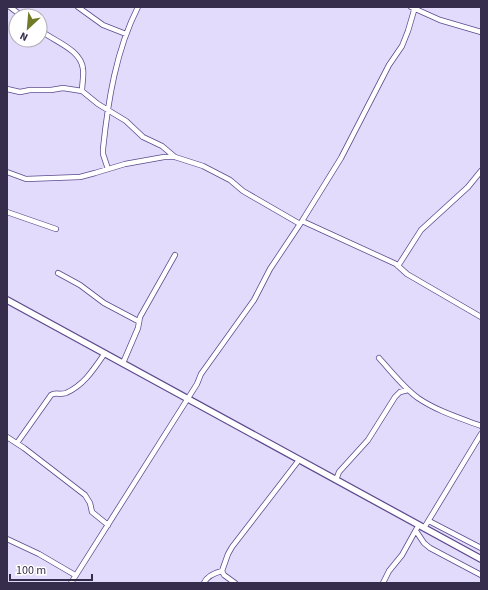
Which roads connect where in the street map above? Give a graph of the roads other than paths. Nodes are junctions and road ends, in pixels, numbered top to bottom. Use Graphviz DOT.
graph roads {
  1 [pos="78,7"];
  2 [pos="138,7"];
  3 [pos="413,8"];
  4 [pos="481,32"];
  5 [pos="126,34"];
  6 [pos="48,37"];
  7 [pos="7,89"];
  8 [pos="82,91"];
  9 [pos="108,110"];
  10 [pos="174,157"];
  11 [pos="108,169"];
  12 [pos="481,171"];
  13 [pos="7,172"];
  14 [pos="7,212"];
  15 [pos="301,223"];
  16 [pos="56,229"];
  17 [pos="175,255"];
  18 [pos="398,266"];
  19 [pos="58,273"];
  20 [pos="7,300"];
  21 [pos="481,317"];
  22 [pos="138,322"];
  23 [pos="105,353"];
  24 [pos="379,358"];
  25 [pos="123,364"];
  26 [pos="408,390"];
  27 [pos="187,399"];
  28 [pos="481,426"];
  29 [pos="481,434"];
  30 [pos="7,437"];
  31 [pos="17,443"];
  32 [pos="299,460"];
  33 [pos="336,480"];
  34 [pos="429,520"];
  35 [pos="108,525"];
  36 [pos="420,528"];
  37 [pos="7,539"];
  38 [pos="481,548"];
  39 [pos="481,559"];
  40 [pos="222,571"];
  41 [pos="75,575"];
  42 [pos="481,575"];
  43 [pos="71,583"];
  44 [pos="204,583"];
  45 [pos="235,583"];
  46 [pos="383,583"];
  1 -- 5 [label="street"];
  2 -- 5 [label="street"];
  3 -- 4 [label="street"];
  3 -- 15 [label="street"];
  5 -- 9 [label="street"];
  6 -- 8 [label="street"];
  7 -- 8 [label="street"];
  8 -- 9 [label="street"];
  9 -- 10 [label="street"];
  9 -- 11 [label="street"];
  10 -- 11 [label="street"];
  10 -- 15 [label="street"];
  11 -- 13 [label="street"];
  12 -- 18 [label="street"];
  14 -- 16 [label="street"];
  15 -- 18 [label="street"];
  15 -- 27 [label="street"];
  17 -- 22 [label="street"];
  18 -- 21 [label="street"];
  19 -- 22 [label="street"];
  20 -- 23 [label="street"];
  22 -- 25 [label="street"];
  23 -- 25 [label="street"];
  23 -- 31 [label="street"];
  24 -- 26 [label="street"];
  25 -- 27 [label="street"];
  26 -- 28 [label="street"];
  26 -- 33 [label="street"];
  27 -- 32 [label="street"];
  27 -- 35 [label="street"];
  29 -- 34 [label="street"];
  30 -- 31 [label="street"];
  31 -- 35 [label="street"];
  32 -- 33 [label="street"];
  32 -- 40 [label="street"];
  33 -- 36 [label="street"];
  34 -- 36 [label="street"];
  34 -- 38 [label="street"];
  35 -- 41 [label="street"];
  36 -- 39 [label="street"];
  36 -- 42 [label="street"];
  36 -- 46 [label="street"];
  37 -- 41 [label="street"];
  40 -- 44 [label="street"];
  40 -- 45 [label="street"];
  41 -- 43 [label="street"];
}
